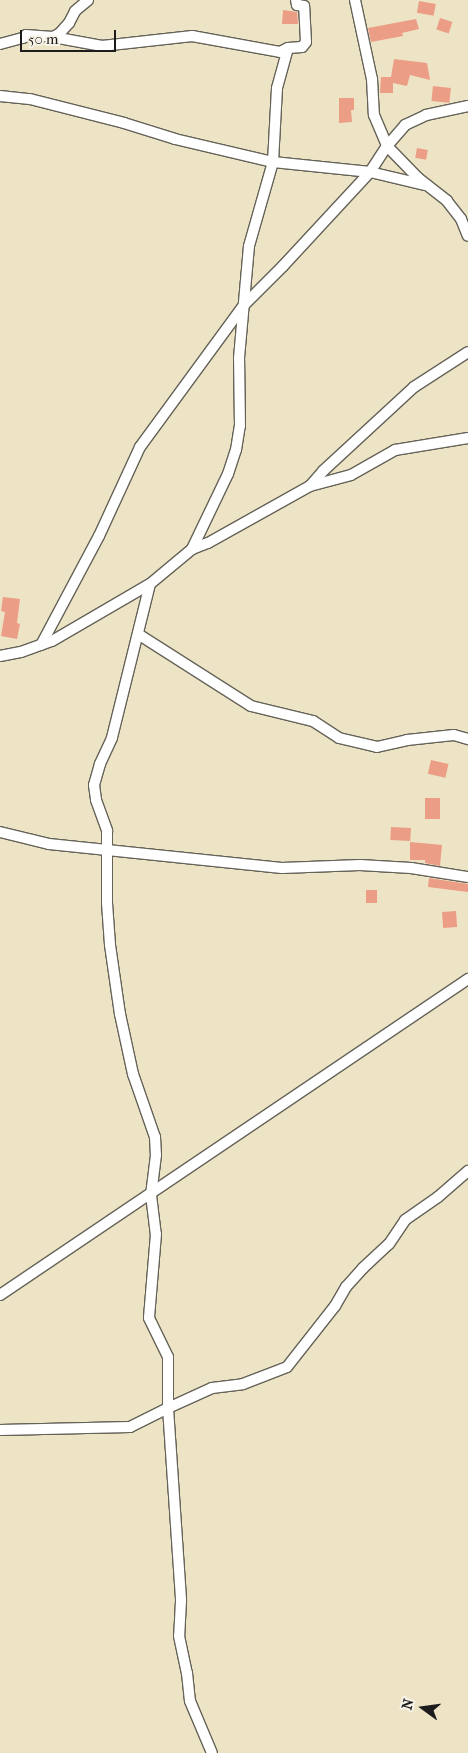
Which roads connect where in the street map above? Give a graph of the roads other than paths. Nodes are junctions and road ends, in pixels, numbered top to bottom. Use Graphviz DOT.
graph roads {
  1 [pos="88,0"];
  2 [pos="296,0"];
  3 [pos="357,3"];
  4 [pos="53,37"];
  5 [pos="0,44"];
  6 [pos="288,48"];
  7 [pos="0,96"];
  8 [pos="468,106"];
  9 [pos="387,146"];
  10 [pos="272,162"];
  11 [pos="370,172"];
  12 [pos="425,185"];
  13 [pos="468,236"];
  14 [pos="244,305"];
  15 [pos="468,352"];
  16 [pos="468,438"];
  17 [pos="310,486"];
  18 [pos="192,549"];
  19 [pos="150,584"];
  20 [pos="138,634"];
  21 [pos="41,645"];
  22 [pos="0,656"];
  23 [pos="468,739"];
  24 [pos="0,832"];
  25 [pos="108,850"];
  26 [pos="468,876"];
  27 [pos="468,979"];
  28 [pos="468,1171"];
  29 [pos="151,1195"];
  30 [pos="0,1295"];
  31 [pos="168,1408"];
  32 [pos="0,1430"];
  33 [pos="212,1753"];
  1 -- 4 [label="street"];
  2 -- 6 [label="street"];
  3 -- 9 [label="street"];
  4 -- 5 [label="street"];
  4 -- 6 [label="street"];
  6 -- 10 [label="street"];
  7 -- 10 [label="street"];
  8 -- 9 [label="street"];
  9 -- 11 [label="street"];
  9 -- 12 [label="street"];
  10 -- 11 [label="street"];
  10 -- 14 [label="street"];
  11 -- 12 [label="street"];
  11 -- 14 [label="street"];
  12 -- 13 [label="street"];
  14 -- 18 [label="street"];
  14 -- 21 [label="street"];
  15 -- 17 [label="street"];
  16 -- 17 [label="street"];
  17 -- 18 [label="street"];
  18 -- 19 [label="street"];
  19 -- 20 [label="street"];
  19 -- 21 [label="street"];
  20 -- 23 [label="street"];
  20 -- 25 [label="street"];
  21 -- 22 [label="street"];
  24 -- 25 [label="street"];
  25 -- 26 [label="street"];
  25 -- 29 [label="street"];
  27 -- 29 [label="street"];
  28 -- 31 [label="street"];
  29 -- 30 [label="street"];
  29 -- 31 [label="street"];
  31 -- 32 [label="street"];
  31 -- 33 [label="street"];
}
